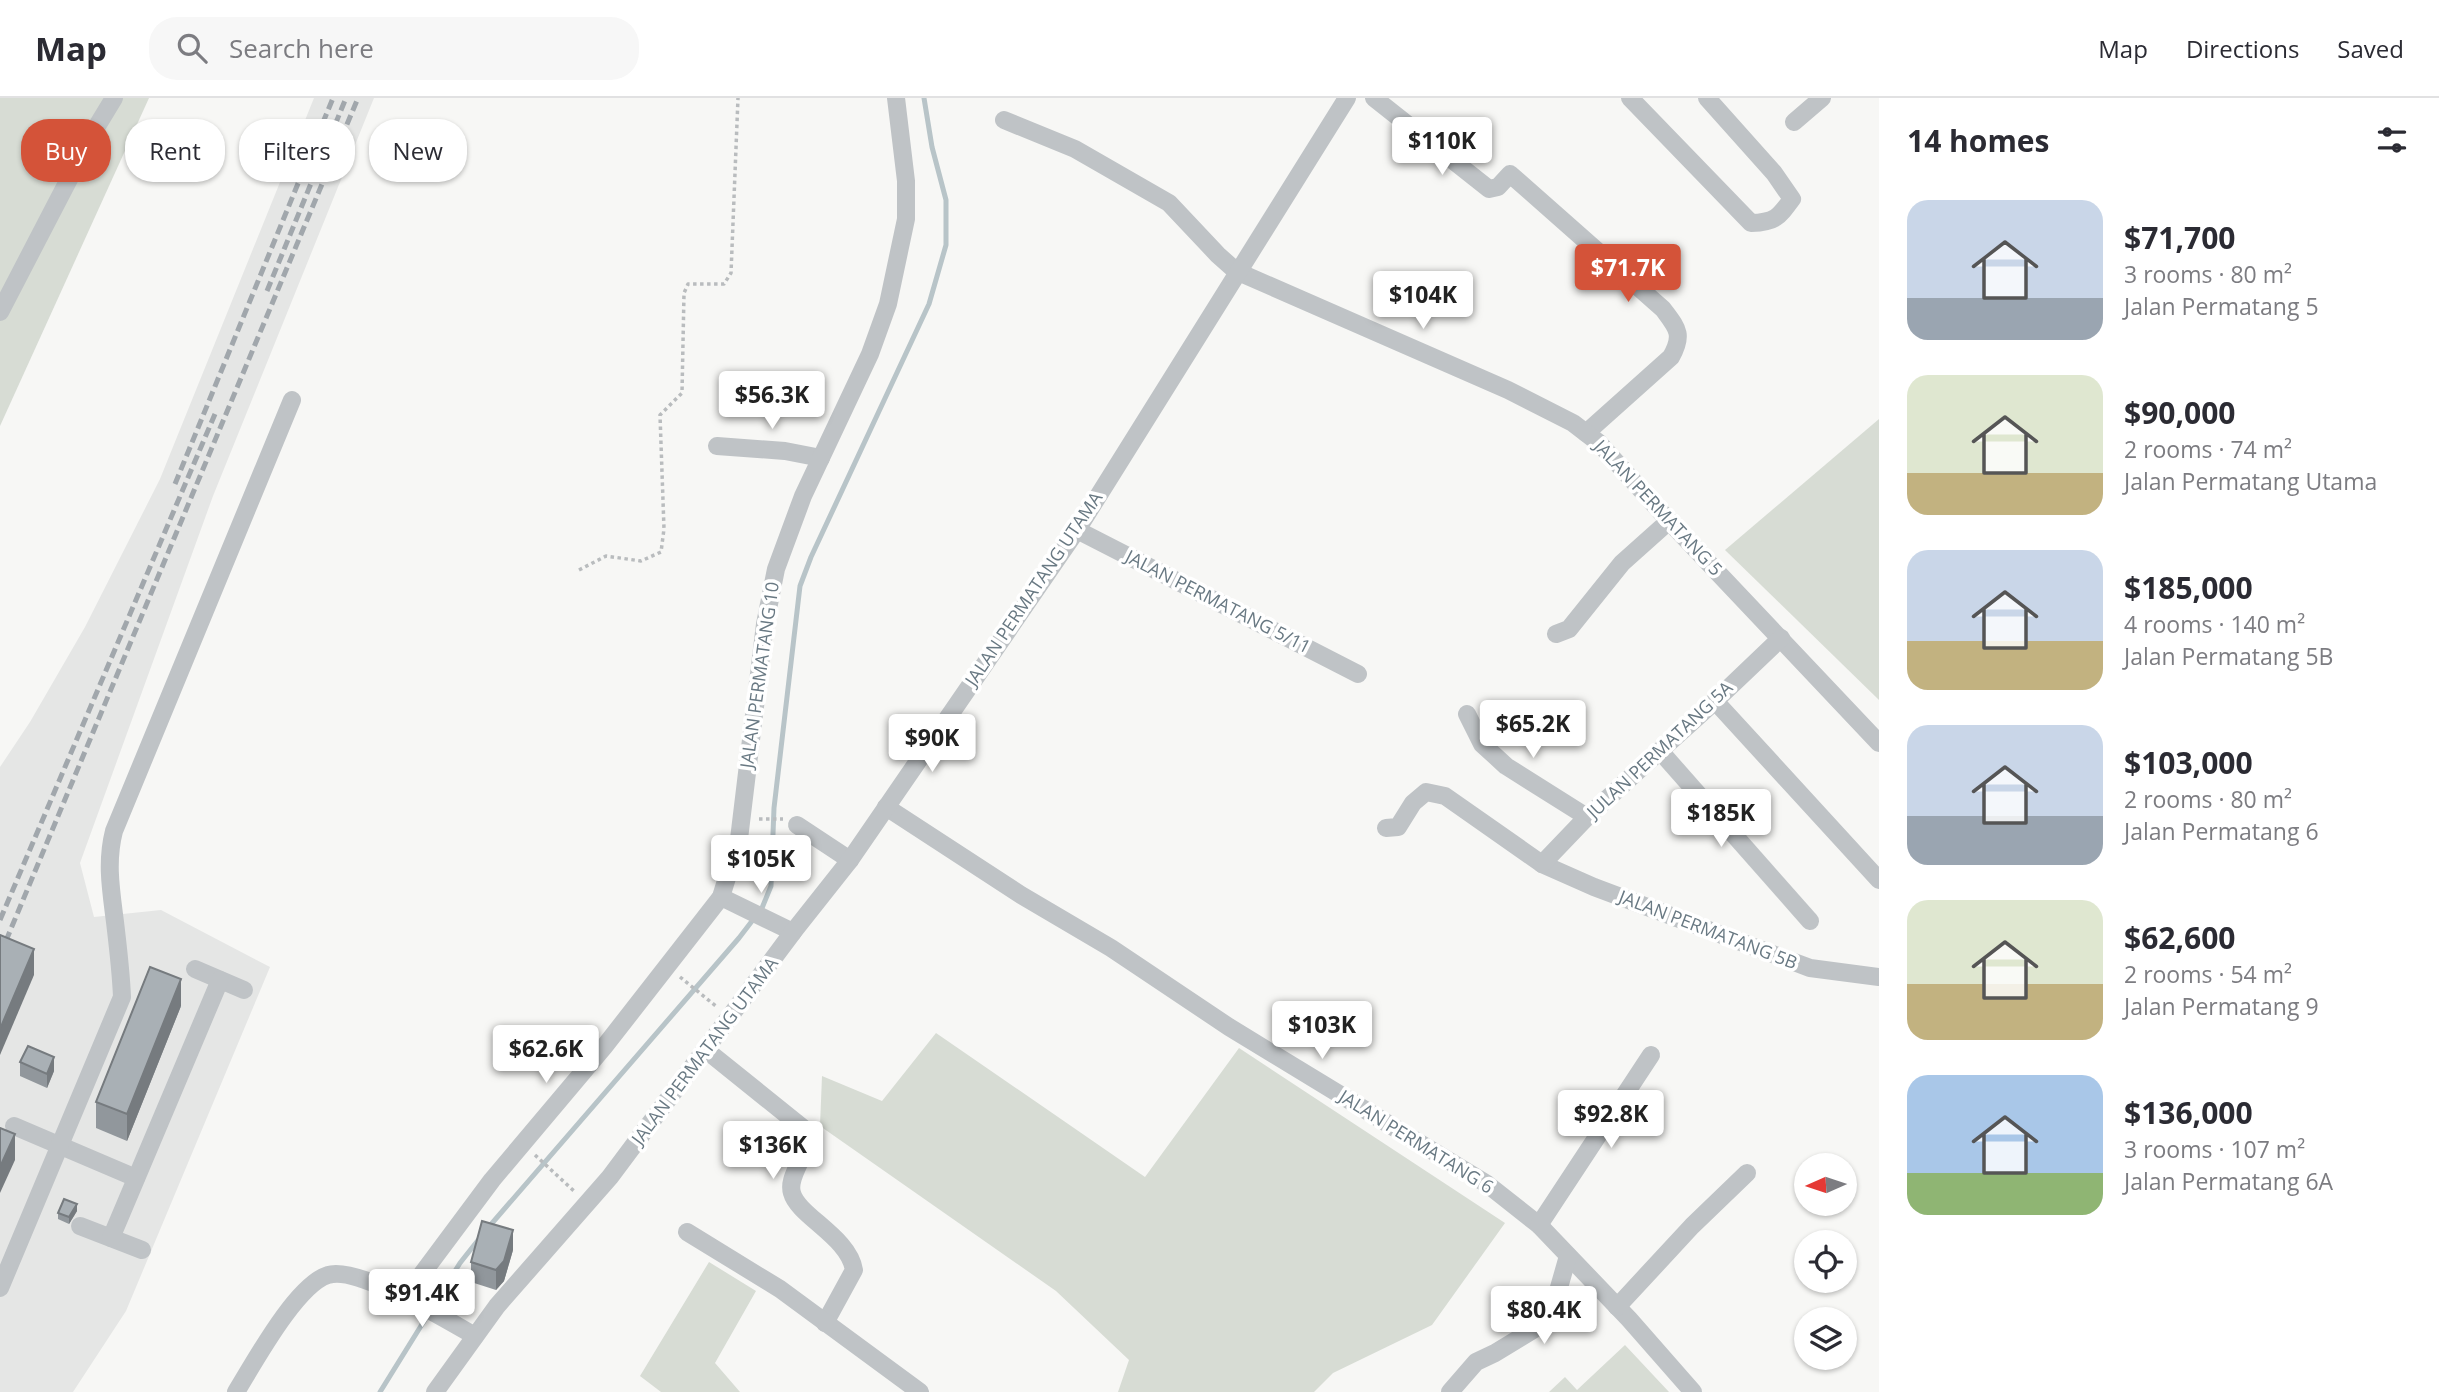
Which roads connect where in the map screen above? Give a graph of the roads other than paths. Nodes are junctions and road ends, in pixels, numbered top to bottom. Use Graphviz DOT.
graph roads {
  1 [pos="114,98"];
  2 [pos="896,98"];
  3 [pos="1347,98"];
  4 [pos="1374,98"];
  5 [pos="1630,98"];
  6 [pos="1707,98"];
  7 [pos="1822,98"];
  8 [pos="1004,120"];
  9 [pos="1794,122"];
  10 [pos="1236,271"];
  11 [pos="0,312"];
  12 [pos="292,400"];
  13 [pos="1586,433"];
  14 [pos="717,446"];
  15 [pos="821,458"];
  16 [pos="1669,522"];
  17 [pos="1077,530"];
  18 [pos="1556,634"];
  19 [pos="1781,638"];
  20 [pos="1358,674"];
  21 [pos="1716,701"];
  22 [pos="1467,714"];
  23 [pos="1879,743"];
  24 [pos="1660,751"];
  25 [pos="886,807"];
  26 [pos="1587,817"];
  27 [pos="791,822"];
  28 [pos="1386,828"];
  29 [pos="850,860"];
  30 [pos="1542,864"];
  31 [pos="1879,880"];
  32 [pos="726,900"];
  33 [pos="1810,921"];
  34 [pos="793,932"];
  35 [pos="194,969"];
  36 [pos="1879,977"];
  37 [pos="220,980"];
  38 [pos="244,990"];
  39 [pos="706,1050"];
  40 [pos="1651,1055"];
  41 [pos="14,1126"];
  42 [pos="60,1146"];
  43 [pos="1747,1173"];
  44 [pos="136,1178"];
  45 [pos="1539,1225"];
  46 [pos="80,1226"];
  47 [pos="687,1231"];
  48 [pos="111,1238"];
  49 [pos="142,1250"];
  50 [pos="1569,1256"];
  51 [pos="0,1288"];
  52 [pos="408,1301"];
  53 [pos="1616,1307"];
  54 [pos="825,1323"];
  55 [pos="475,1336"];
  56 [pos="443,1389"];
  57 [pos="236,1392"];
  58 [pos="920,1392"];
  59 [pos="1450,1392"];
  60 [pos="1693,1392"];
  1 -- 11 [label="street"];
  2 -- 15 [label="street, JALAN PERMATANG 10"];
  3 -- 10 [label="street, JALAN PERMATANG UTAMA"];
  4 -- 13 [label="street"];
  5 -- 6 [label="street"];
  7 -- 9 [label="street"];
  8 -- 10 [label="street, JALAN PERMATANG 5"];
  10 -- 13 [label="street, JALAN PERMATANG 5"];
  10 -- 17 [label="street, JALAN PERMATANG UTAMA"];
  12 -- 42 [label="street"];
  13 -- 16 [label="street, JALAN PERMATANG 5"];
  14 -- 15 [label="street"];
  15 -- 32 [label="street, JALAN PERMATANG 10"];
  16 -- 18 [label="street"];
  16 -- 19 [label="street, JALAN PERMATANG 5"];
  17 -- 20 [label="street, JALAN PERMATANG 5/11"];
  17 -- 25 [label="street, JALAN PERMATANG UTAMA"];
  19 -- 21 [label="street, JULAN PERMATANG 5A"];
  19 -- 23 [label="street, JALAN PERMATANG 5"];
  21 -- 24 [label="street, JULAN PERMATANG 5A"];
  21 -- 31 [label="street"];
  22 -- 26 [label="street"];
  24 -- 26 [label="street, JULAN PERMATANG 5A"];
  24 -- 33 [label="street"];
  25 -- 29 [label="street, JALAN PERMATANG UTAMA"];
  25 -- 45 [label="street, JALAN PERMATANG 6"];
  26 -- 30 [label="street, JULAN PERMATANG 5A"];
  27 -- 29 [label="street"];
  28 -- 30 [label="street, JALAN PERMATANG 5B"];
  29 -- 34 [label="street, JALAN PERMATANG UTAMA"];
  30 -- 36 [label="street, JALAN PERMATANG 5B"];
  32 -- 34 [label="street"];
  32 -- 52 [label="street"];
  34 -- 39 [label="street, JALAN PERMATANG UTAMA"];
  35 -- 37 [label="street"];
  37 -- 38 [label="street"];
  37 -- 44 [label="street"];
  39 -- 54 [label="street"];
  39 -- 55 [label="street, JALAN PERMATANG UTAMA"];
  40 -- 45 [label="street"];
  41 -- 42 [label="street"];
  42 -- 44 [label="street"];
  42 -- 51 [label="street"];
  43 -- 53 [label="street"];
  44 -- 48 [label="street"];
  45 -- 50 [label="street, JALAN PERMATANG 6"];
  46 -- 48 [label="street"];
  47 -- 54 [label="street"];
  48 -- 49 [label="street"];
  50 -- 53 [label="street, JALAN PERMATANG 6"];
  50 -- 59 [label="street"];
  52 -- 55 [label="street"];
  52 -- 57 [label="street"];
  53 -- 60 [label="street, JALAN PERMATANG 6"];
  54 -- 58 [label="street"];
  55 -- 56 [label="street, JALAN PERMATANG UTAMA"];
}
